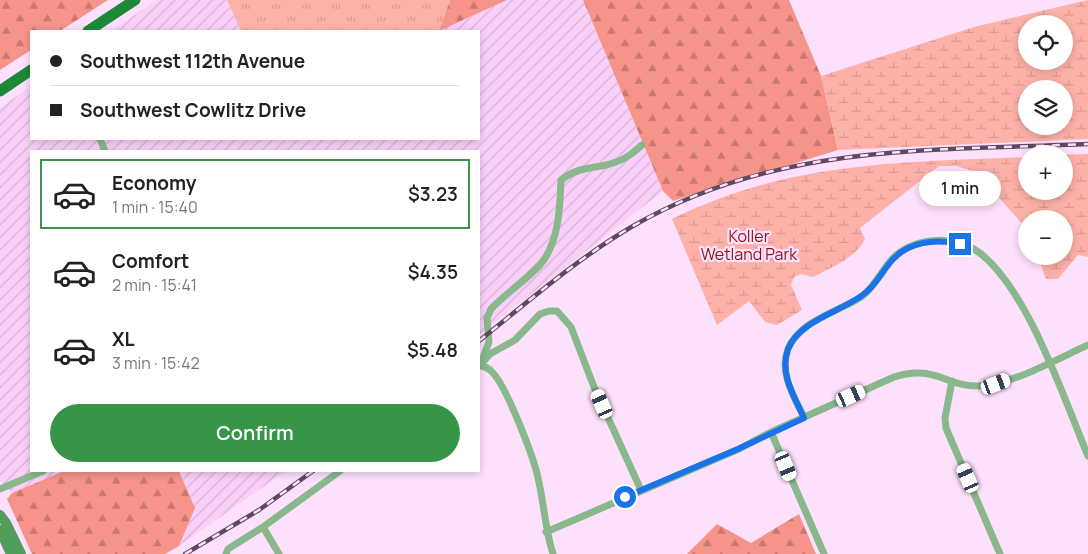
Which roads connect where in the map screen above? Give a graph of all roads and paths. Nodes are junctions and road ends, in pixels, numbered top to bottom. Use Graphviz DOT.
graph roads {
  1 [pos="135,0"];
  2 [pos="90,30"];
  3 [pos="30,71"];
  4 [pos="0,91"];
  5 [pos="642,145"];
  6 [pos="1088,346"];
  7 [pos="1049,363"];
  8 [pos="480,366"];
  9 [pos="952,382"];
  10 [pos="804,418"];
  11 [pos="771,432"];
  12 [pos="1088,456"];
  13 [pos="41,472"];
  14 [pos="339,472"];
  15 [pos="0,489"];
  16 [pos="641,490"];
  17 [pos="0,515"];
  18 [pos="263,527"];
  19 [pos="0,530"];
  20 [pos="546,532"];
  21 [pos="11,554"];
  22 [pos="21,554"];
  23 [pos="226,554"];
  24 [pos="279,554"];
  25 [pos="552,554"];
  26 [pos="824,554"];
  27 [pos="1000,554"];
  1 -- 2 [label="main road"];
  3 -- 4 [label="main road"];
  5 -- 8 [label="street"];
  6 -- 7 [label="street"];
  7 -- 9 [label="street"];
  7 -- 10 [label="street"];
  7 -- 12 [label="street"];
  8 -- 16 [label="street"];
  8 -- 20 [label="street"];
  9 -- 10 [label="street"];
  9 -- 27 [label="street"];
  10 -- 11 [label="street"];
  11 -- 16 [label="street"];
  11 -- 26 [label="street"];
  13 -- 15 [label="street"];
  14 -- 18 [label="street"];
  16 -- 20 [label="street"];
  17 -- 22 [label="street"];
  18 -- 23 [label="street"];
  18 -- 24 [label="street"];
  19 -- 21 [label="street"];
  20 -- 25 [label="street"];
}
